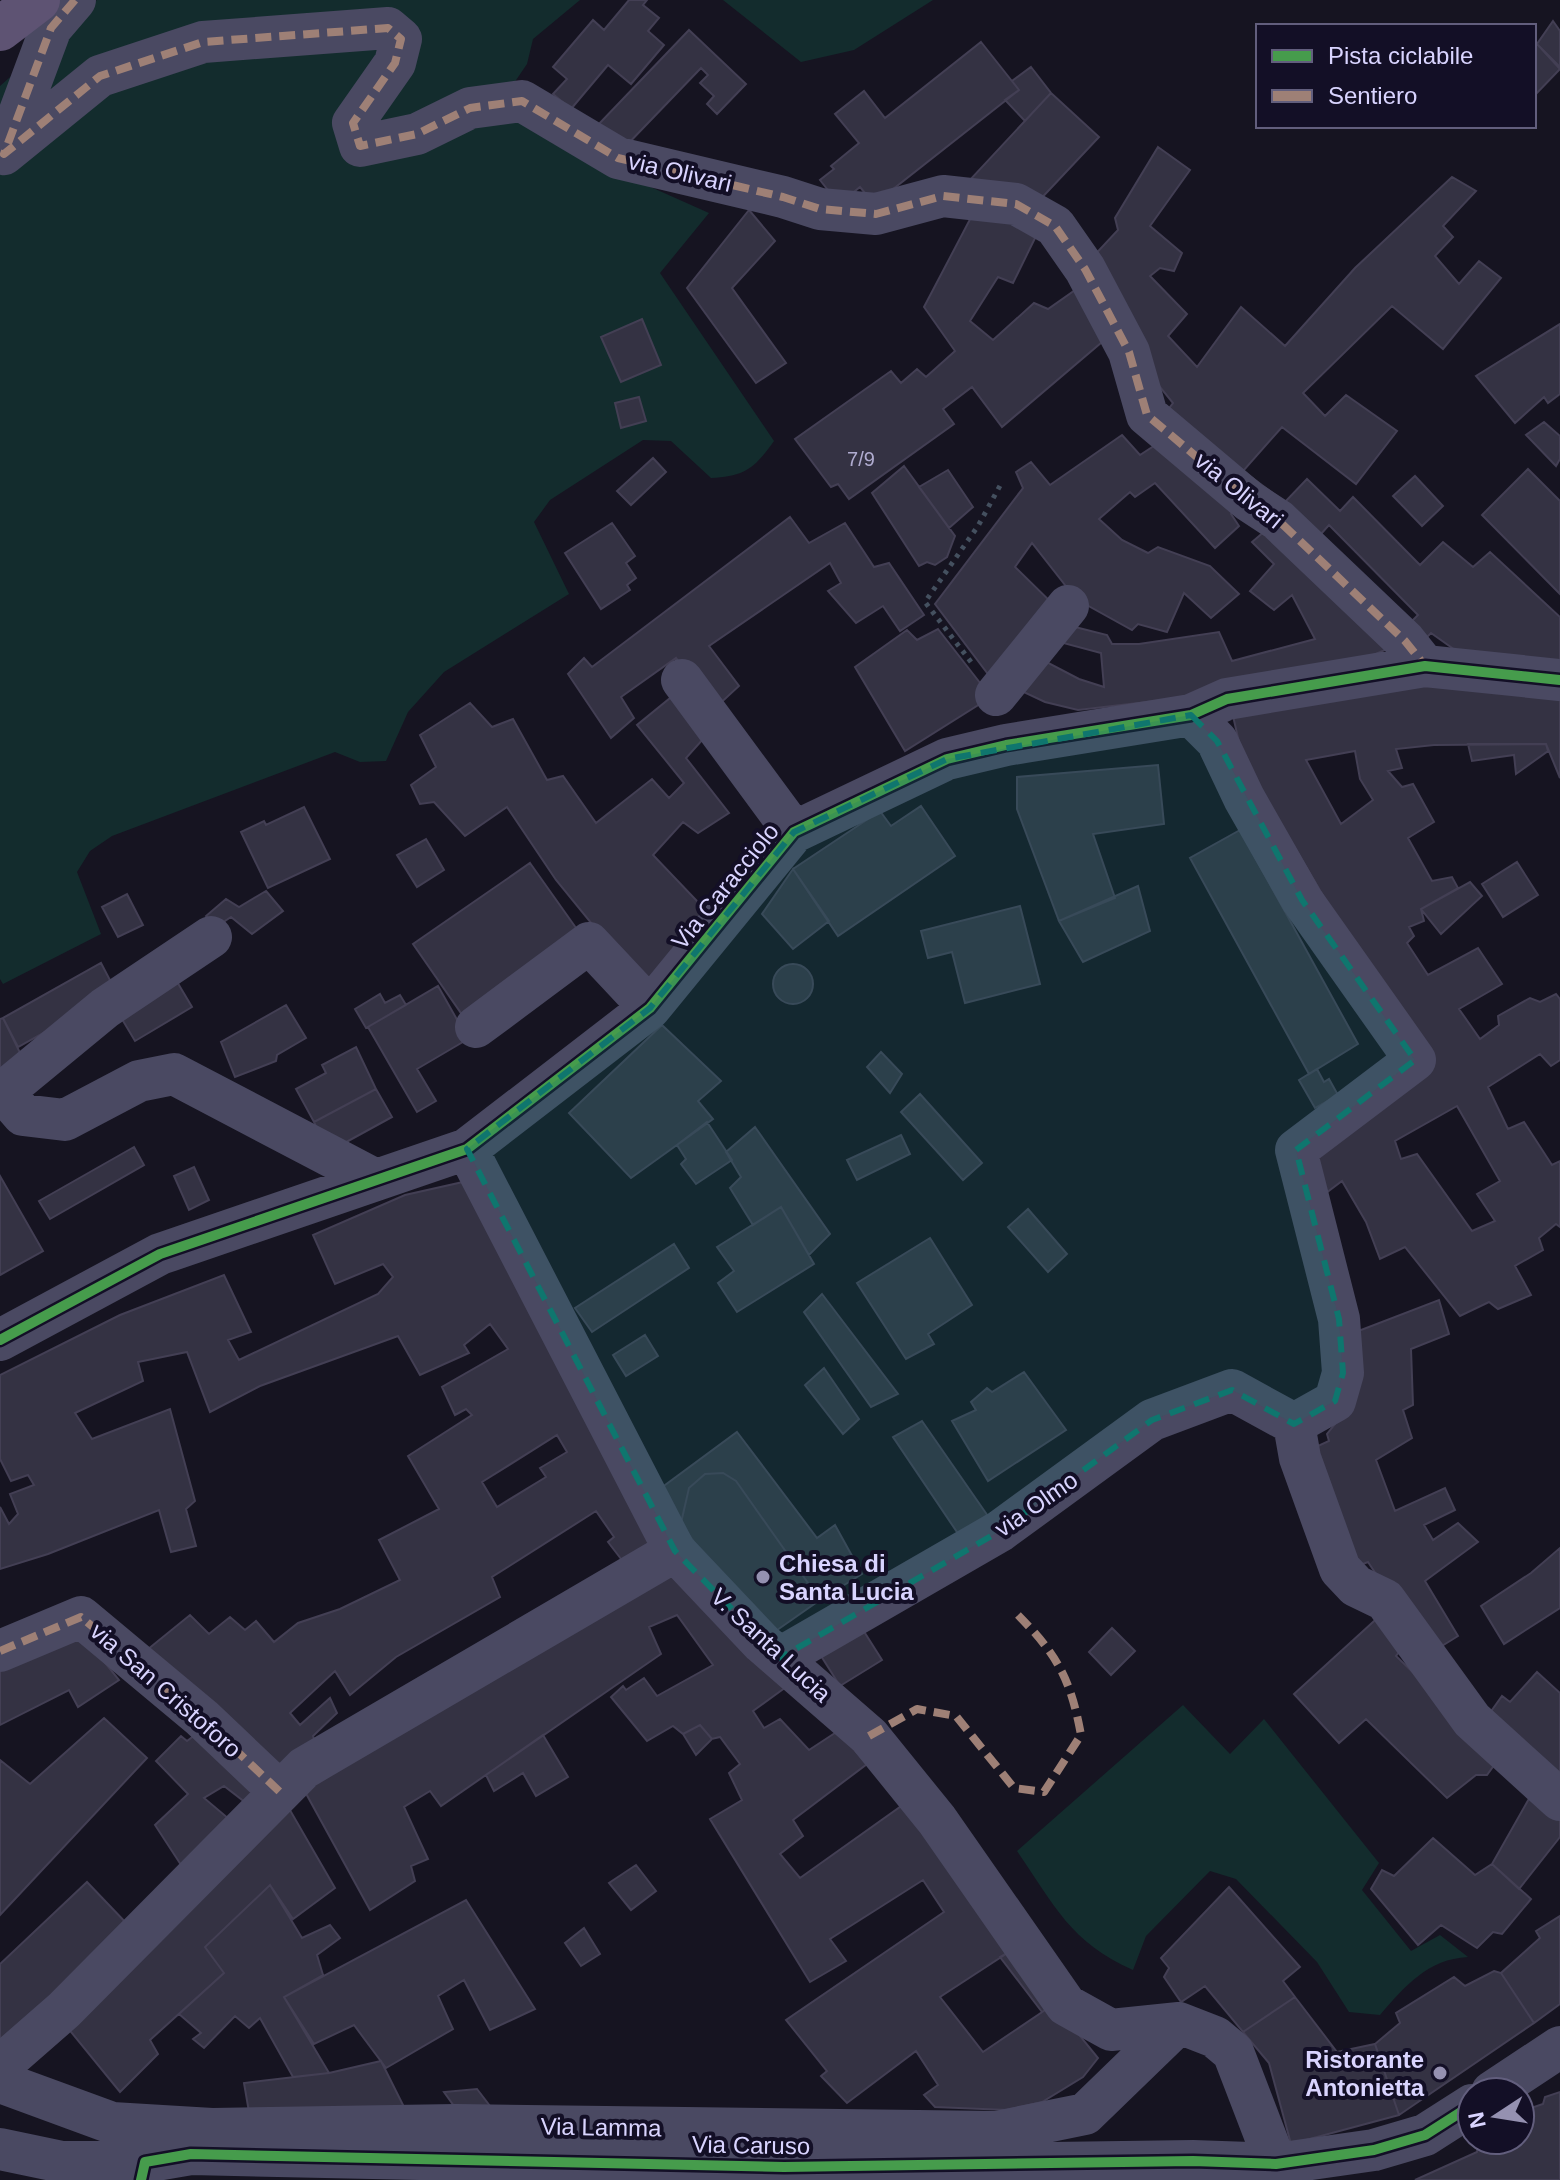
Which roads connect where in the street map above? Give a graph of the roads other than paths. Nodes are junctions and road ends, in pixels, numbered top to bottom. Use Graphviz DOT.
graph roads {
  1 [pos="38,0"];
  2 [pos="75,0"];
  3 [pos="0,29"];
  4 [pos="1068,606"];
  5 [pos="1425,666"];
  6 [pos="682,680"];
  7 [pos="1560,680"];
  8 [pos="996,695"];
  9 [pos="1191,715"];
  10 [pos="794,832"];
  11 [pos="211,937"];
  12 [pos="650,1008"];
  13 [pos="476,1027"];
  14 [pos="1,1093"];
  15 [pos="467,1149"];
  16 [pos="376,1180"];
  17 [pos="0,1340"];
  18 [pos="1294,1424"];
  19 [pos="675,1551"];
  20 [pos="0,1651"];
  21 [pos="780,1658"];
  22 [pos="280,1792"];
  23 [pos="1560,1800"];
  24 [pos="1179,2023"];
  25 [pos="1560,2047"];
  26 [pos="0,2066"];
  27 [pos="1516,2076"];
  28 [pos="0,2082"];
  29 [pos="1456,2115"];
  30 [pos="0,2149"];
  31 [pos="1276,2164"];
  32 [pos="143,2171"];
  1 -- 3 [label="main road"];
  2 -- 5 [label="street, via Olivari"];
  4 -- 8 [label="street"];
  5 -- 7 [label="street, Via Caracciolo"];
  5 -- 9 [label="street, Via Caracciolo"];
  6 -- 10 [label="street"];
  9 -- 10 [label="street, Via Caracciolo"];
  9 -- 18 [label="street"];
  10 -- 12 [label="street, Via Caracciolo"];
  11 -- 14 [label="street"];
  12 -- 13 [label="street"];
  12 -- 15 [label="street, Via Caracciolo"];
  14 -- 16 [label="street"];
  15 -- 16 [label="street, Via Caracciolo"];
  15 -- 19 [label="street, V. Santa Lucia"];
  16 -- 17 [label="street, Via Caracciolo"];
  18 -- 21 [label="street, via Olmo"];
  18 -- 23 [label="street"];
  19 -- 21 [label="street, V. Santa Lucia"];
  19 -- 22 [label="street"];
  20 -- 22 [label="street, via San Cristoforo"];
  21 -- 24 [label="street, V. Santa Lucia"];
  22 -- 26 [label="street"];
  24 -- 28 [label="street, Via Lamma"];
  24 -- 31 [label="street"];
  25 -- 27 [label="street"];
  29 -- 31 [label="street, Via Caruso"];
  30 -- 32 [label="street, Via Caruso"];
  31 -- 32 [label="street, Via Caruso"];
}
